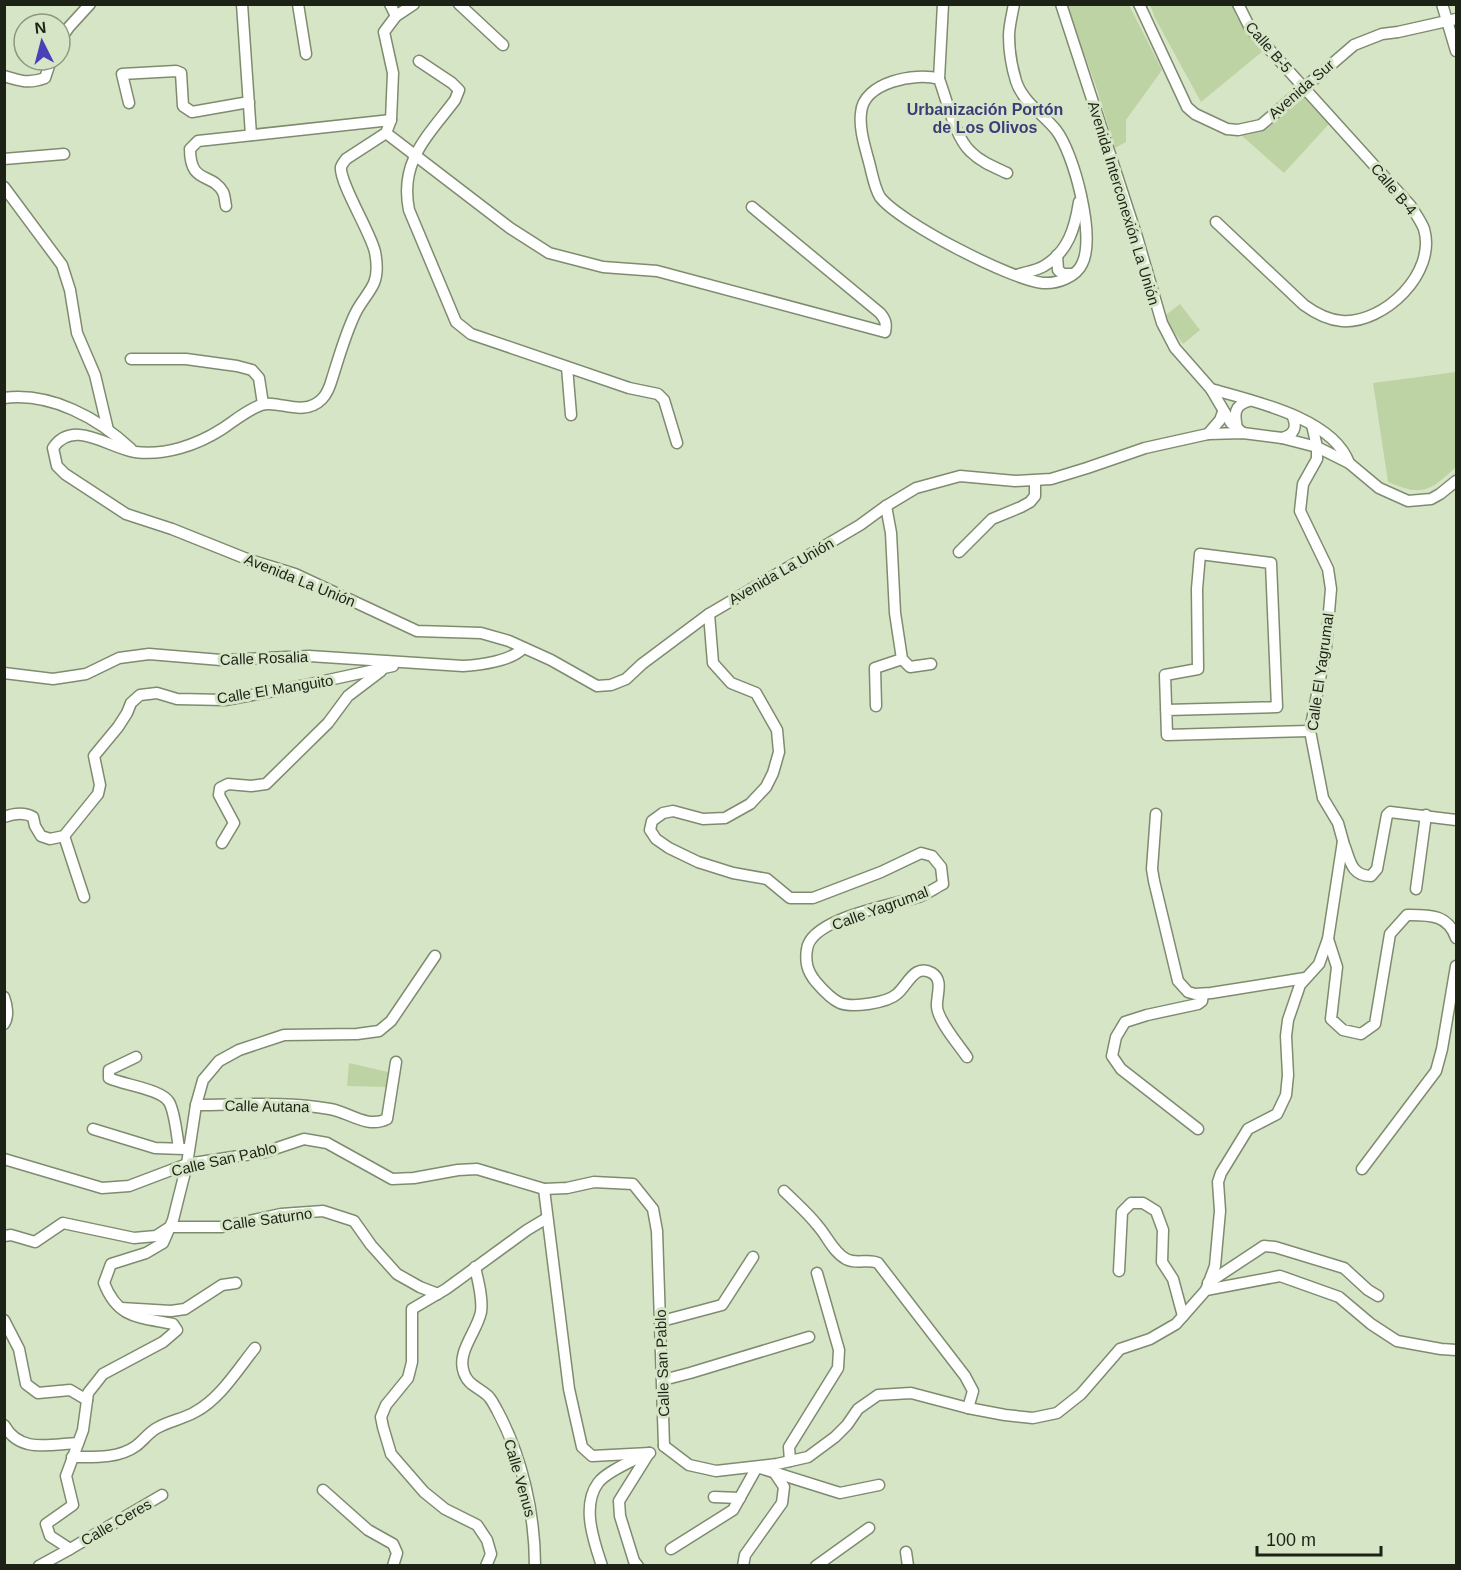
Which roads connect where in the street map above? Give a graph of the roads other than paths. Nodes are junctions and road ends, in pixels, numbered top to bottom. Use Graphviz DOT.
graph roads {
  1 [pos="90,4"];
  2 [pos="242,4"];
  3 [pos="298,4"];
  4 [pos="390,4"];
  5 [pos="414,4"];
  6 [pos="459,4"];
  7 [pos="943,4"];
  8 [pos="1014,4"];
  9 [pos="1061,4"];
  10 [pos="1139,4"];
  11 [pos="1238,4"];
  12 [pos="1442,4"];
  13 [pos="396,16"];
  14 [pos="1452,21"];
  15 [pos="72,24"];
  16 [pos="503,45"];
  17 [pos="1456,51"];
  18 [pos="306,54"];
  19 [pos="419,61"];
  20 [pos="47,72"];
  21 [pos="4,76"];
  22 [pos="939,79"];
  23 [pos="1304,87"];
  24 [pos="249,102"];
  25 [pos="129,103"];
  26 [pos="391,120"];
  27 [pos="386,133"];
  28 [pos="251,135"];
  29 [pos="64,154"];
  30 [pos="415,154"];
  31 [pos="4,159"];
  32 [pos="1007,173"];
  33 [pos="4,187"];
  34 [pos="1080,195"];
  35 [pos="226,206"];
  36 [pos="752,207"];
  37 [pos="1216,222"];
  38 [pos="1059,254"];
  39 [pos="1082,264"];
  40 [pos="1073,274"];
  41 [pos="1017,275"];
  42 [pos="131,360"];
  43 [pos="567,367"];
  44 [pos="1211,389"];
  45 [pos="4,398"];
  46 [pos="1249,401"];
  47 [pos="263,404"];
  48 [pos="1223,412"];
  49 [pos="571,415"];
  50 [pos="1292,415"];
  51 [pos="1312,425"];
  52 [pos="108,429"];
  53 [pos="1240,431"];
  54 [pos="1208,434"];
  55 [pos="1282,438"];
  56 [pos="677,442"];
  57 [pos="1317,447"];
  58 [pos="134,452"];
  59 [pos="1349,463"];
  60 [pos="1035,481"];
  61 [pos="1456,481"];
  62 [pos="886,506"];
  63 [pos="959,552"];
  64 [pos="709,614"];
  65 [pos="523,648"];
  66 [pos="902,659"];
  67 [pos="402,663"];
  68 [pos="932,664"];
  69 [pos="386,668"];
  70 [pos="4,673"];
  71 [pos="876,706"];
  72 [pos="1166,710"];
  73 [pos="1310,731"];
  74 [pos="1156,814"];
  75 [pos="1426,815"];
  76 [pos="4,817"];
  77 [pos="1456,820"];
  78 [pos="64,836"];
  79 [pos="1343,841"];
  80 [pos="222,843"];
  81 [pos="1416,889"];
  82 [pos="84,897"];
  83 [pos="1456,938"];
  84 [pos="1328,939"];
  85 [pos="435,956"];
  86 [pos="1456,966"];
  87 [pos="1305,978"];
  88 [pos="1203,993"];
  89 [pos="4,997"];
  90 [pos="4,1024"];
  91 [pos="136,1057"];
  92 [pos="967,1057"];
  93 [pos="396,1062"];
  94 [pos="196,1105"];
  95 [pos="93,1129"];
  96 [pos="1198,1129"];
  97 [pos="185,1149"];
  98 [pos="4,1159"];
  99 [pos="187,1164"];
  100 [pos="1362,1169"];
  101 [pos="544,1189"];
  102 [pos="784,1191"];
  103 [pos="547,1218"];
  104 [pos="170,1227"];
  105 [pos="4,1236"];
  106 [pos="753,1257"];
  107 [pos="475,1267"];
  108 [pos="1119,1271"];
  109 [pos="817,1273"];
  110 [pos="236,1283"];
  111 [pos="1207,1287"];
  112 [pos="438,1294"];
  113 [pos="1378,1296"];
  114 [pos="120,1308"];
  115 [pos="1183,1316"];
  116 [pos="4,1320"];
  117 [pos="662,1321"];
  118 [pos="809,1337"];
  119 [pos="255,1348"];
  120 [pos="1456,1350"];
  121 [pos="663,1380"];
  122 [pos="87,1400"];
  123 [pos="968,1408"];
  124 [pos="4,1425"];
  125 [pos="78,1443"];
  126 [pos="664,1446"];
  127 [pos="650,1453"];
  128 [pos="72,1457"];
  129 [pos="790,1461"];
  130 [pos="757,1467"];
  131 [pos="774,1473"];
  132 [pos="879,1485"];
  133 [pos="323,1490"];
  134 [pos="162,1495"];
  135 [pos="714,1497"];
  136 [pos="740,1498"];
  137 [pos="869,1528"];
  138 [pos="70,1549"];
  139 [pos="671,1549"];
  140 [pos="906,1552"];
  141 [pos="39,1566"];
  142 [pos="393,1566"];
  143 [pos="486,1566"];
  144 [pos="535,1566"];
  145 [pos="602,1566"];
  146 [pos="638,1566"];
  147 [pos="743,1566"];
  148 [pos="816,1566"];
  149 [pos="908,1566"];
  1 -- 15 [label="street"];
  2 -- 24 [label="street"];
  3 -- 18 [label="street"];
  4 -- 13 [label="street"];
  5 -- 13 [label="street"];
  6 -- 16 [label="street"];
  7 -- 22 [label="street"];
  8 -- 34 [label="street"];
  9 -- 44 [label="street, Avenida Interconexión La Unión"];
  10 -- 23 [label="street, Avenida Sur"];
  11 -- 23 [label="street, Calle B-5"];
  12 -- 14 [label="street"];
  13 -- 26 [label="street"];
  14 -- 17 [label="street"];
  14 -- 23 [label="street, Avenida Sur"];
  19 -- 30 [label="street"];
  20 -- 21 [label="street"];
  22 -- 32 [label="street"];
  22 -- 41 [label="street"];
  23 -- 37 [label="street, Calle B-4"];
  24 -- 25 [label="street"];
  24 -- 28 [label="street"];
  26 -- 27 [label="street"];
  26 -- 28 [label="street"];
  27 -- 30 [label="street"];
  27 -- 47 [label="street"];
  28 -- 35 [label="street"];
  29 -- 31 [label="street"];
  30 -- 36 [label="street"];
  30 -- 43 [label="street"];
  33 -- 52 [label="street"];
  34 -- 38 [label="street"];
  34 -- 39 [label="street"];
  38 -- 39 [label="street"];
  38 -- 40 [label="street"];
  38 -- 41 [label="street"];
  39 -- 40 [label="street"];
  40 -- 41 [label="street"];
  42 -- 47 [label="street"];
  43 -- 49 [label="street"];
  43 -- 56 [label="street"];
  44 -- 46 [label="street, Avenida La Unión"];
  44 -- 48 [label="street"];
  45 -- 52 [label="street"];
  46 -- 50 [label="street, Avenida La Unión"];
  46 -- 53 [label="street"];
  47 -- 58 [label="street, Avenida La Unión"];
  48 -- 53 [label="street"];
  48 -- 54 [label="street"];
  50 -- 51 [label="street, Avenida La Unión"];
  50 -- 55 [label="street"];
  51 -- 57 [label="street"];
  51 -- 59 [label="street, Avenida La Unión"];
  52 -- 58 [label="street"];
  53 -- 54 [label="street, Avenida La Unión"];
  53 -- 55 [label="street, Avenida La Unión"];
  54 -- 60 [label="street, Avenida La Unión"];
  55 -- 57 [label="street, Avenida La Unión"];
  57 -- 59 [label="street, Avenida La Unión"];
  57 -- 73 [label="street, Calle El Yagrumal"];
  58 -- 65 [label="street, Avenida La Unión"];
  59 -- 61 [label="street, Avenida La Unión"];
  60 -- 62 [label="street, Avenida La Unión"];
  60 -- 63 [label="street"];
  62 -- 64 [label="street, Avenida La Unión"];
  62 -- 66 [label="street"];
  64 -- 65 [label="street, Avenida La Unión"];
  64 -- 92 [label="street, Calle Yagrumal"];
  65 -- 67 [label="street, Calle Rosalia"];
  66 -- 68 [label="street"];
  66 -- 71 [label="street"];
  67 -- 69 [label="street, Calle El Manguito"];
  67 -- 70 [label="street, Calle Rosalia"];
  69 -- 78 [label="street, Calle El Manguito"];
  69 -- 80 [label="street"];
  72 -- 72 [label="street"];
  72 -- 73 [label="street"];
  73 -- 79 [label="street, Calle El Yagrumal"];
  74 -- 88 [label="street"];
  75 -- 77 [label="street"];
  75 -- 79 [label="street, Calle El Yagrumal"];
  75 -- 81 [label="street"];
  76 -- 78 [label="street"];
  78 -- 82 [label="street"];
  79 -- 84 [label="street"];
  83 -- 84 [label="street"];
  84 -- 87 [label="street"];
  85 -- 94 [label="street"];
  86 -- 100 [label="street"];
  87 -- 88 [label="street"];
  87 -- 111 [label="street"];
  88 -- 96 [label="street"];
  89 -- 90 [label="street"];
  91 -- 97 [label="street"];
  93 -- 94 [label="street, Calle Autana"];
  94 -- 97 [label="street"];
  95 -- 97 [label="street"];
  97 -- 99 [label="street"];
  98 -- 99 [label="street, Calle San Pablo"];
  99 -- 101 [label="street, Calle San Pablo"];
  99 -- 104 [label="street"];
  101 -- 103 [label="street"];
  101 -- 117 [label="street, Calle San Pablo"];
  102 -- 123 [label="street"];
  103 -- 107 [label="street"];
  103 -- 127 [label="street"];
  104 -- 105 [label="street, Calle Saturno"];
  104 -- 112 [label="street, Calle Saturno"];
  104 -- 114 [label="street"];
  106 -- 117 [label="street"];
  107 -- 112 [label="street"];
  107 -- 144 [label="street, Calle Venus"];
  108 -- 115 [label="street"];
  109 -- 129 [label="street"];
  110 -- 114 [label="street"];
  111 -- 113 [label="street"];
  111 -- 115 [label="street"];
  111 -- 120 [label="street"];
  112 -- 143 [label="street"];
  114 -- 122 [label="street"];
  115 -- 123 [label="street"];
  116 -- 122 [label="street"];
  117 -- 121 [label="street, Calle San Pablo"];
  118 -- 121 [label="street"];
  119 -- 128 [label="street"];
  121 -- 126 [label="street, Calle San Pablo"];
  122 -- 125 [label="street"];
  123 -- 129 [label="street"];
  124 -- 125 [label="street"];
  125 -- 128 [label="street"];
  126 -- 127 [label="street"];
  126 -- 130 [label="street"];
  127 -- 145 [label="street"];
  127 -- 146 [label="street"];
  128 -- 138 [label="street"];
  129 -- 130 [label="street"];
  130 -- 131 [label="street"];
  130 -- 136 [label="street"];
  131 -- 132 [label="street"];
  131 -- 147 [label="street"];
  133 -- 142 [label="street"];
  134 -- 138 [label="street, Calle Ceres"];
  135 -- 136 [label="street"];
  136 -- 139 [label="street"];
  137 -- 148 [label="street"];
  138 -- 141 [label="street, Calle Ceres"];
  140 -- 149 [label="street"];
}
